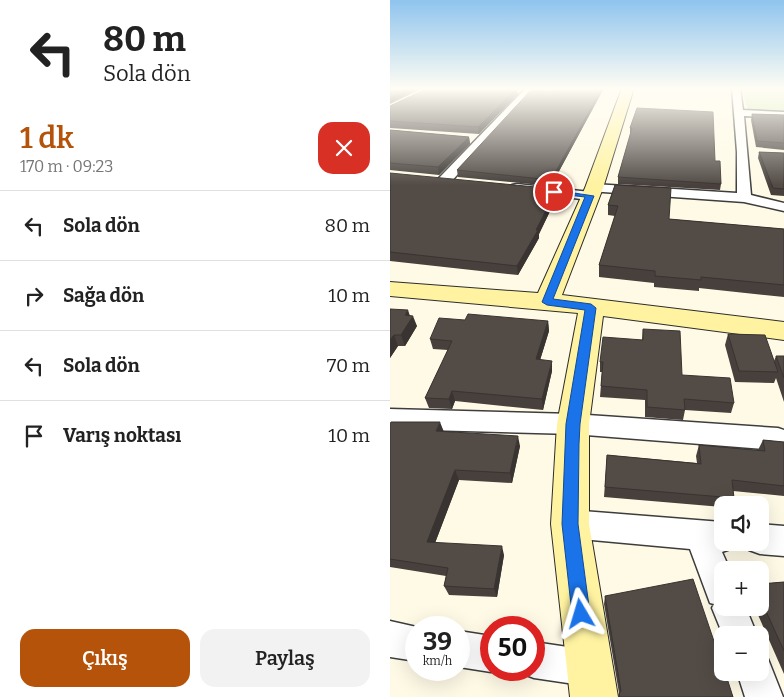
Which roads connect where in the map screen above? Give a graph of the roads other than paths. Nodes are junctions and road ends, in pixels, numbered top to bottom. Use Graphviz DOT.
graph roads {
  1 [pos="502,121"];
  2 [pos="617,121"];
  3 [pos="741,121"];
  4 [pos="465,138"];
  5 [pos="484,140"];
  6 [pos="743,152"];
  7 [pos="760,153"];
  8 [pos="426,179"];
  9 [pos="444,180"];
  10 [pos="464,182"];
  11 [pos="502,186"];
  12 [pos="592,192"];
  13 [pos="744,198"];
  14 [pos="784,207"];
  15 [pos="390,289"];
  16 [pos="547,302"];
  17 [pos="591,308"];
  18 [pos="784,331"];
  19 [pos="390,419"];
  20 [pos="573,424"];
  21 [pos="778,439"];
  22 [pos="570,524"];
  23 [pos="711,536"];
  24 [pos="769,540"];
  25 [pos="784,541"];
  26 [pos="716,561"];
  27 [pos="390,639"];
  28 [pos="405,641"];
  29 [pos="545,664"];
  30 [pos="758,681"];
  31 [pos="591,682"];
  32 [pos="764,697"];
  1 -- 5 [label="street"];
  2 -- 12 [label="main road"];
  3 -- 6 [label="street"];
  4 -- 5 [label="street"];
  5 -- 9 [label="street"];
  6 -- 7 [label="street"];
  6 -- 13 [label="street"];
  8 -- 9 [label="street"];
  9 -- 10 [label="street"];
  11 -- 12 [label="street"];
  12 -- 13 [label="street"];
  12 -- 16 [label="main road"];
  13 -- 14 [label="street"];
  15 -- 16 [label="main road"];
  16 -- 17 [label="main road"];
  17 -- 18 [label="main road"];
  17 -- 20 [label="main road"];
  19 -- 20 [label="street"];
  20 -- 21 [label="street"];
  20 -- 22 [label="main road"];
  22 -- 23 [label="street"];
  22 -- 31 [label="main road"];
  23 -- 26 [label="street"];
  24 -- 25 [label="street"];
  27 -- 28 [label="street"];
  29 -- 31 [label="street"];
  30 -- 32 [label="street"];
}
